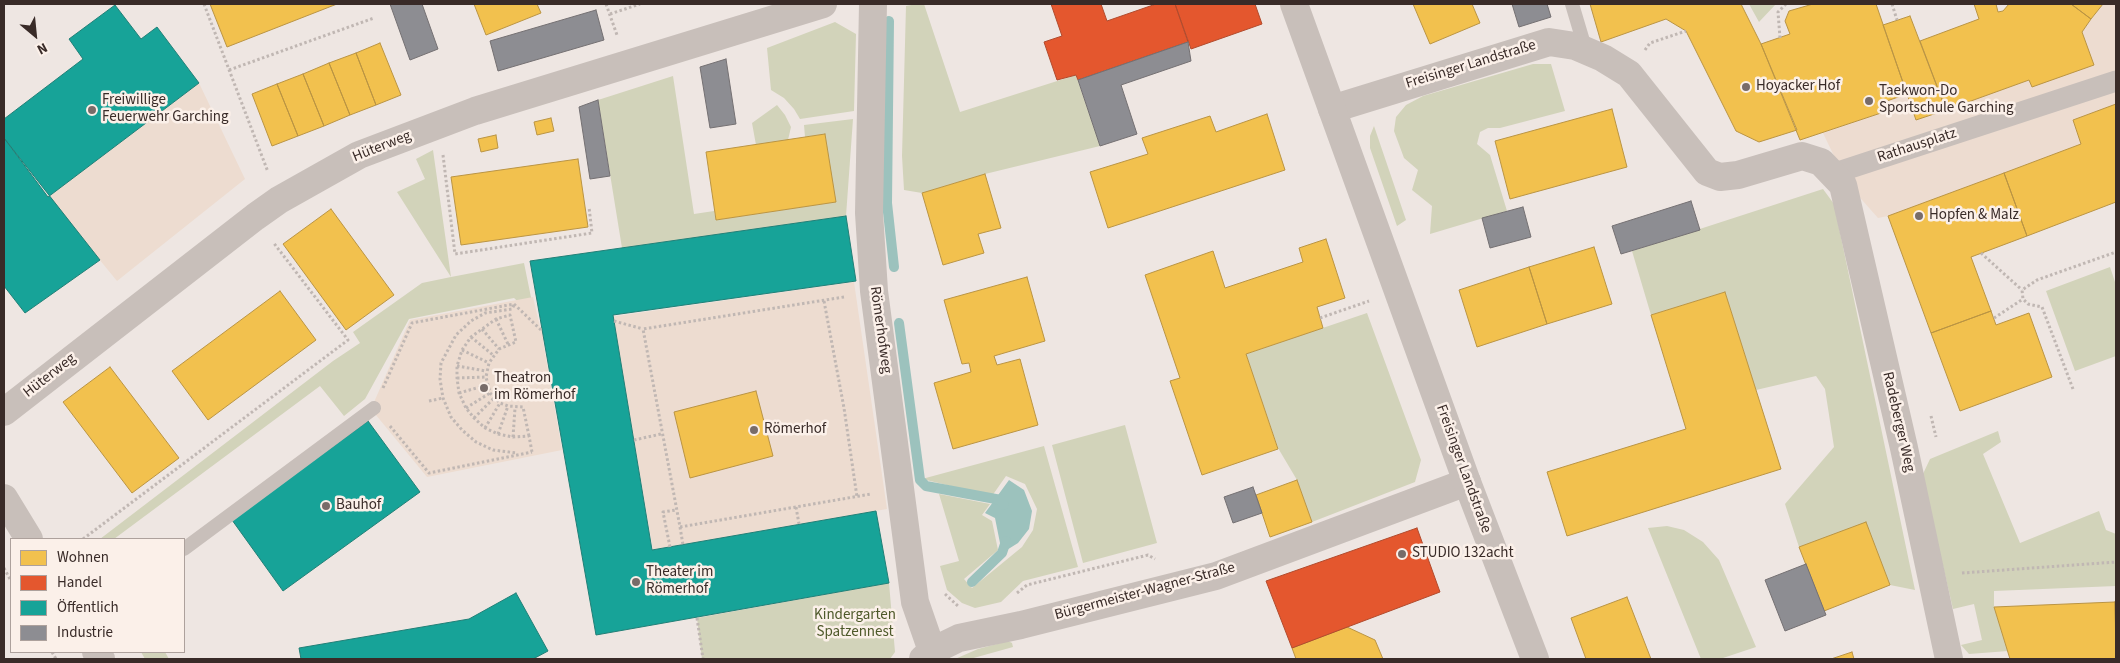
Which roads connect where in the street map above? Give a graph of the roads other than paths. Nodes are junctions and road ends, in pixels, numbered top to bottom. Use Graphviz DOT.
graph roads {
  1 [pos="823,4"];
  2 [pos="873,4"];
  3 [pos="1294,4"];
  4 [pos="1572,4"];
  5 [pos="1586,51"];
  6 [pos="2116,81"];
  7 [pos="1332,109"];
  8 [pos="1838,180"];
  9 [pos="374,408"];
  10 [pos="4,412"];
  11 [pos="1467,482"];
  12 [pos="4,498"];
  13 [pos="28,538"];
  14 [pos="185,548"];
  15 [pos="928,655"];
  16 [pos="1535,659"];
  17 [pos="1949,659"];
  1 -- 10 [label="street, Hüterweg"];
  2 -- 15 [label="street, Römerhofweg"];
  3 -- 7 [label="street, Freisinger Landstraße"];
  4 -- 5 [label="lane"];
  5 -- 7 [label="street, Freisinger Landstraße"];
  5 -- 8 [label="street, Freisinger Landstraße"];
  6 -- 8 [label="street, Rathausplatz"];
  7 -- 11 [label="street, Freisinger Landstraße"];
  8 -- 17 [label="street, Radeberger Weg"];
  9 -- 14 [label="lane"];
  11 -- 15 [label="street, Bürgermeister-Wagner-Straße"];
  11 -- 16 [label="street, Freisinger Landstraße"];
  12 -- 13 [label="street"];
}
